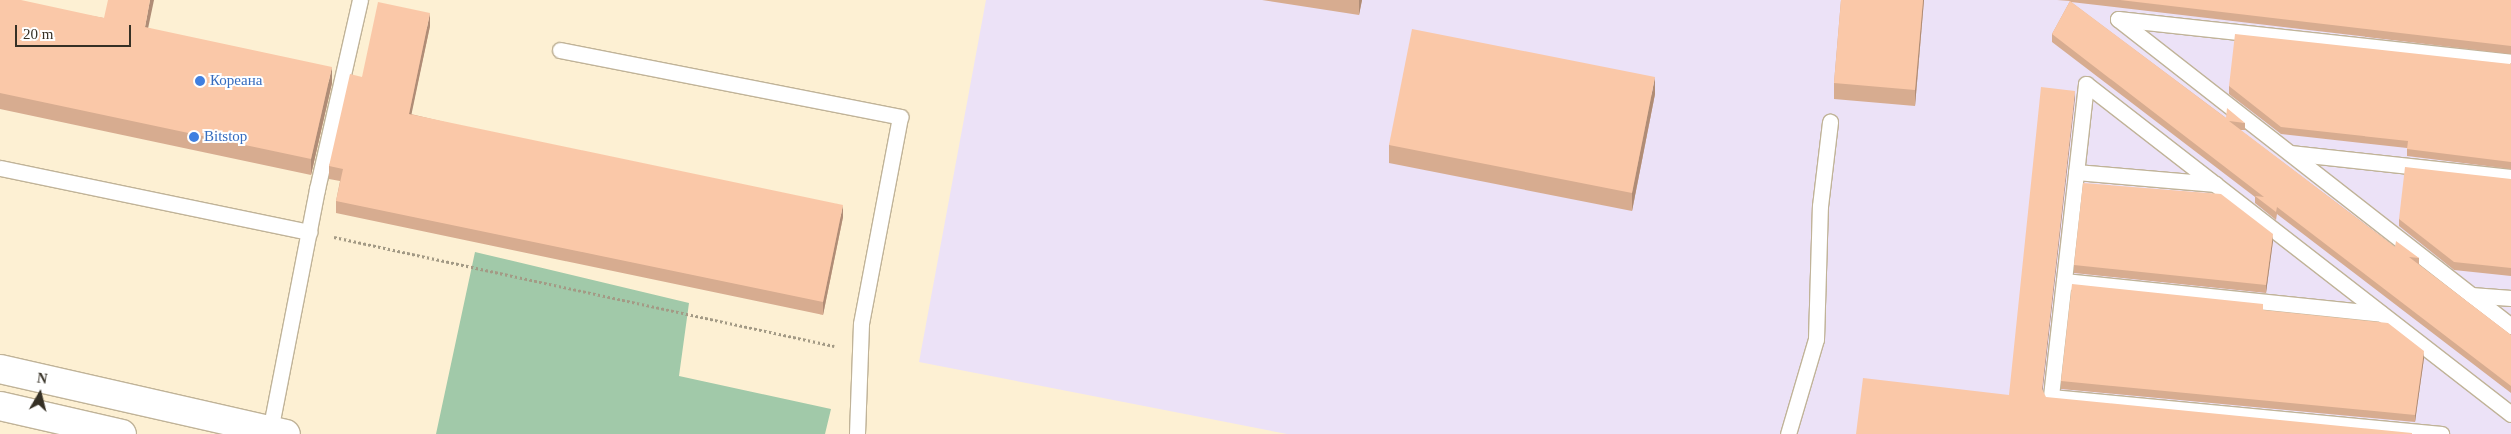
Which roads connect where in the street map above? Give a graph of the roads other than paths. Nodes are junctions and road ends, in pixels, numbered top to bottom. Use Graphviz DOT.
graph roads {
  1 [pos="360,0"];
  2 [pos="560,50"];
  3 [pos="2511,62"];
  4 [pos="1830,122"];
  5 [pos="2290,153"];
  6 [pos="0,168"];
  7 [pos="2076,172"];
  8 [pos="2511,178"];
  9 [pos="2215,184"];
  10 [pos="309,232"];
  11 [pos="2064,281"];
  12 [pos="2471,295"];
  13 [pos="2511,298"];
  14 [pos="2381,314"];
  15 [pos="2511,326"];
  16 [pos="0,370"];
  17 [pos="0,406"];
  18 [pos="2511,414"];
  19 [pos="64,428"];
  20 [pos="278,432"];
  21 [pos="122,434"];
  22 [pos="856,434"];
  23 [pos="1788,434"];
  24 [pos="2442,434"];
  1 -- 10 [label="lane"];
  2 -- 22 [label="lane"];
  3 -- 5 [label="lane"];
  4 -- 23 [label="lane"];
  5 -- 8 [label="lane"];
  5 -- 12 [label="lane"];
  6 -- 10 [label="lane"];
  7 -- 9 [label="lane"];
  7 -- 9 [label="lane"];
  7 -- 11 [label="lane"];
  9 -- 14 [label="lane"];
  10 -- 20 [label="lane"];
  11 -- 14 [label="lane"];
  11 -- 24 [label="lane"];
  12 -- 13 [label="lane"];
  12 -- 15 [label="lane"];
  14 -- 18 [label="lane"];
  16 -- 20 [label="main road"];
  17 -- 19 [label="main road"];
  19 -- 21 [label="main road"];
}
